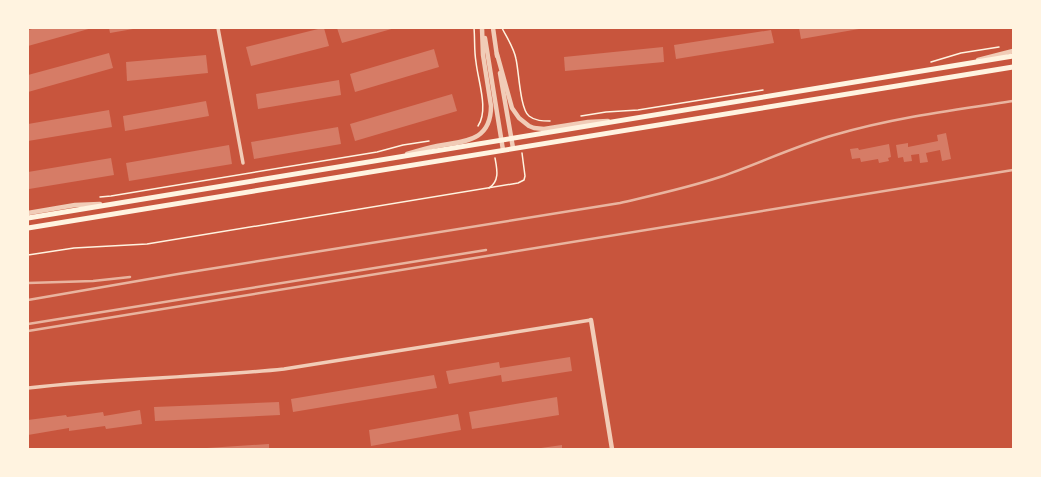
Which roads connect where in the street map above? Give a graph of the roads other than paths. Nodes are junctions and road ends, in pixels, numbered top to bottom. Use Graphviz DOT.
graph roads {
  1 [pos="218,28"];
  2 [pos="483,28"];
  3 [pos="493,28"];
  4 [pos="1013,51"];
  5 [pos="497,54"];
  6 [pos="1013,56"];
  7 [pos="953,66"];
  8 [pos="1013,67"];
  9 [pos="626,120"];
  10 [pos="511,138"];
  11 [pos="501,140"];
  12 [pos="513,148"];
  13 [pos="503,150"];
  14 [pos="389,158"];
  15 [pos="243,163"];
  16 [pos="112,204"];
  17 [pos="28,213"];
  18 [pos="28,218"];
  19 [pos="28,228"];
  20 [pos="591,320"];
  21 [pos="28,388"];
  22 [pos="612,449"];
  1 -- 15 [label="street"];
  2 -- 11 [label="street"];
  2 -- 14 [label="street"];
  3 -- 5 [label="street"];
  4 -- 7 [label="street"];
  5 -- 9 [label="street"];
  5 -- 10 [label="street"];
  6 -- 7 [label="main road"];
  7 -- 9 [label="main road"];
  8 -- 12 [label="main road"];
  9 -- 10 [label="main road"];
  10 -- 11 [label="main road"];
  10 -- 12 [label="street"];
  11 -- 13 [label="street"];
  11 -- 14 [label="main road"];
  12 -- 13 [label="main road"];
  13 -- 19 [label="main road"];
  14 -- 16 [label="main road"];
  16 -- 17 [label="street"];
  16 -- 18 [label="main road"];
  20 -- 21 [label="street"];
  20 -- 22 [label="street"];
}
